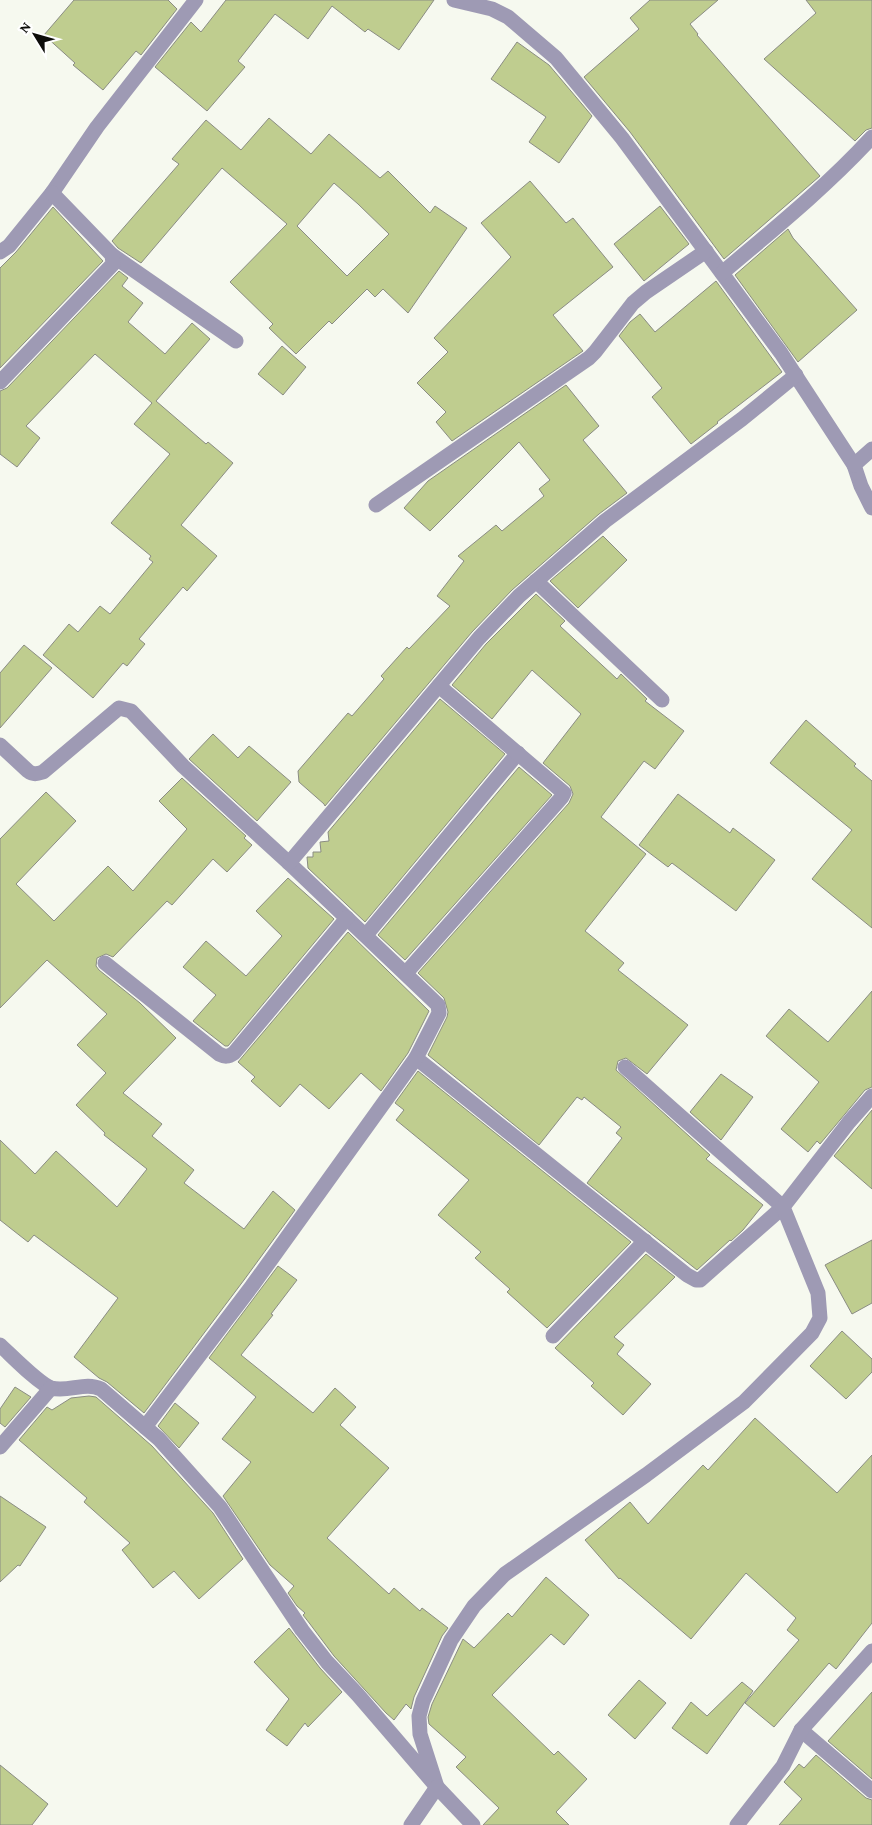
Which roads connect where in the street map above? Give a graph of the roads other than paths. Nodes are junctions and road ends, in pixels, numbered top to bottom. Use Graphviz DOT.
graph roads {
  1 [pos="196,0"];
  2 [pos="454,0"];
  3 [pos="872,136"];
  4 [pos="52,193"];
  5 [pos="706,251"];
  6 [pos="0,252"];
  7 [pos="112,255"];
  8 [pos="722,273"];
  9 [pos="236,341"];
  10 [pos="796,375"];
  11 [pos="0,382"];
  12 [pos="872,449"];
  13 [pos="854,465"];
  14 [pos="376,505"];
  15 [pos="872,508"];
  16 [pos="536,581"];
  17 [pos="439,686"];
  18 [pos="662,700"];
  19 [pos="0,745"];
  20 [pos="518,753"];
  21 [pos="289,863"];
  22 [pos="348,918"];
  23 [pos="366,935"];
  24 [pos="105,963"];
  25 [pos="406,973"];
  26 [pos="416,1058"];
  27 [pos="625,1067"];
  28 [pos="872,1096"];
  29 [pos="783,1207"];
  30 [pos="645,1241"];
  31 [pos="553,1336"];
  32 [pos="0,1346"];
  33 [pos="50,1388"];
  34 [pos="145,1427"];
  35 [pos="0,1447"];
  36 [pos="872,1651"];
  37 [pos="801,1730"];
  38 [pos="437,1787"];
  39 [pos="872,1791"];
  40 [pos="411,1825"];
  41 [pos="473,1825"];
  42 [pos="737,1825"];
  1 -- 4 [label="street"];
  2 -- 5 [label="street"];
  3 -- 8 [label="street"];
  4 -- 6 [label="street"];
  4 -- 7 [label="street"];
  5 -- 8 [label="street"];
  5 -- 14 [label="street"];
  7 -- 9 [label="street"];
  7 -- 11 [label="street"];
  8 -- 10 [label="street"];
  10 -- 13 [label="street"];
  10 -- 16 [label="street"];
  12 -- 13 [label="street"];
  13 -- 15 [label="street"];
  16 -- 17 [label="street"];
  16 -- 18 [label="street"];
  17 -- 20 [label="street"];
  17 -- 21 [label="street"];
  19 -- 21 [label="street"];
  20 -- 23 [label="street"];
  20 -- 25 [label="street"];
  21 -- 22 [label="street"];
  22 -- 23 [label="street"];
  22 -- 24 [label="street"];
  23 -- 25 [label="street"];
  25 -- 26 [label="street"];
  26 -- 30 [label="street"];
  26 -- 34 [label="street"];
  27 -- 29 [label="street"];
  28 -- 29 [label="street"];
  29 -- 30 [label="street"];
  29 -- 38 [label="street"];
  30 -- 31 [label="street"];
  32 -- 33 [label="street"];
  33 -- 34 [label="street"];
  33 -- 35 [label="street"];
  34 -- 38 [label="street"];
  36 -- 37 [label="street"];
  37 -- 39 [label="street"];
  37 -- 42 [label="street"];
  38 -- 40 [label="street"];
  38 -- 41 [label="street"];
}
